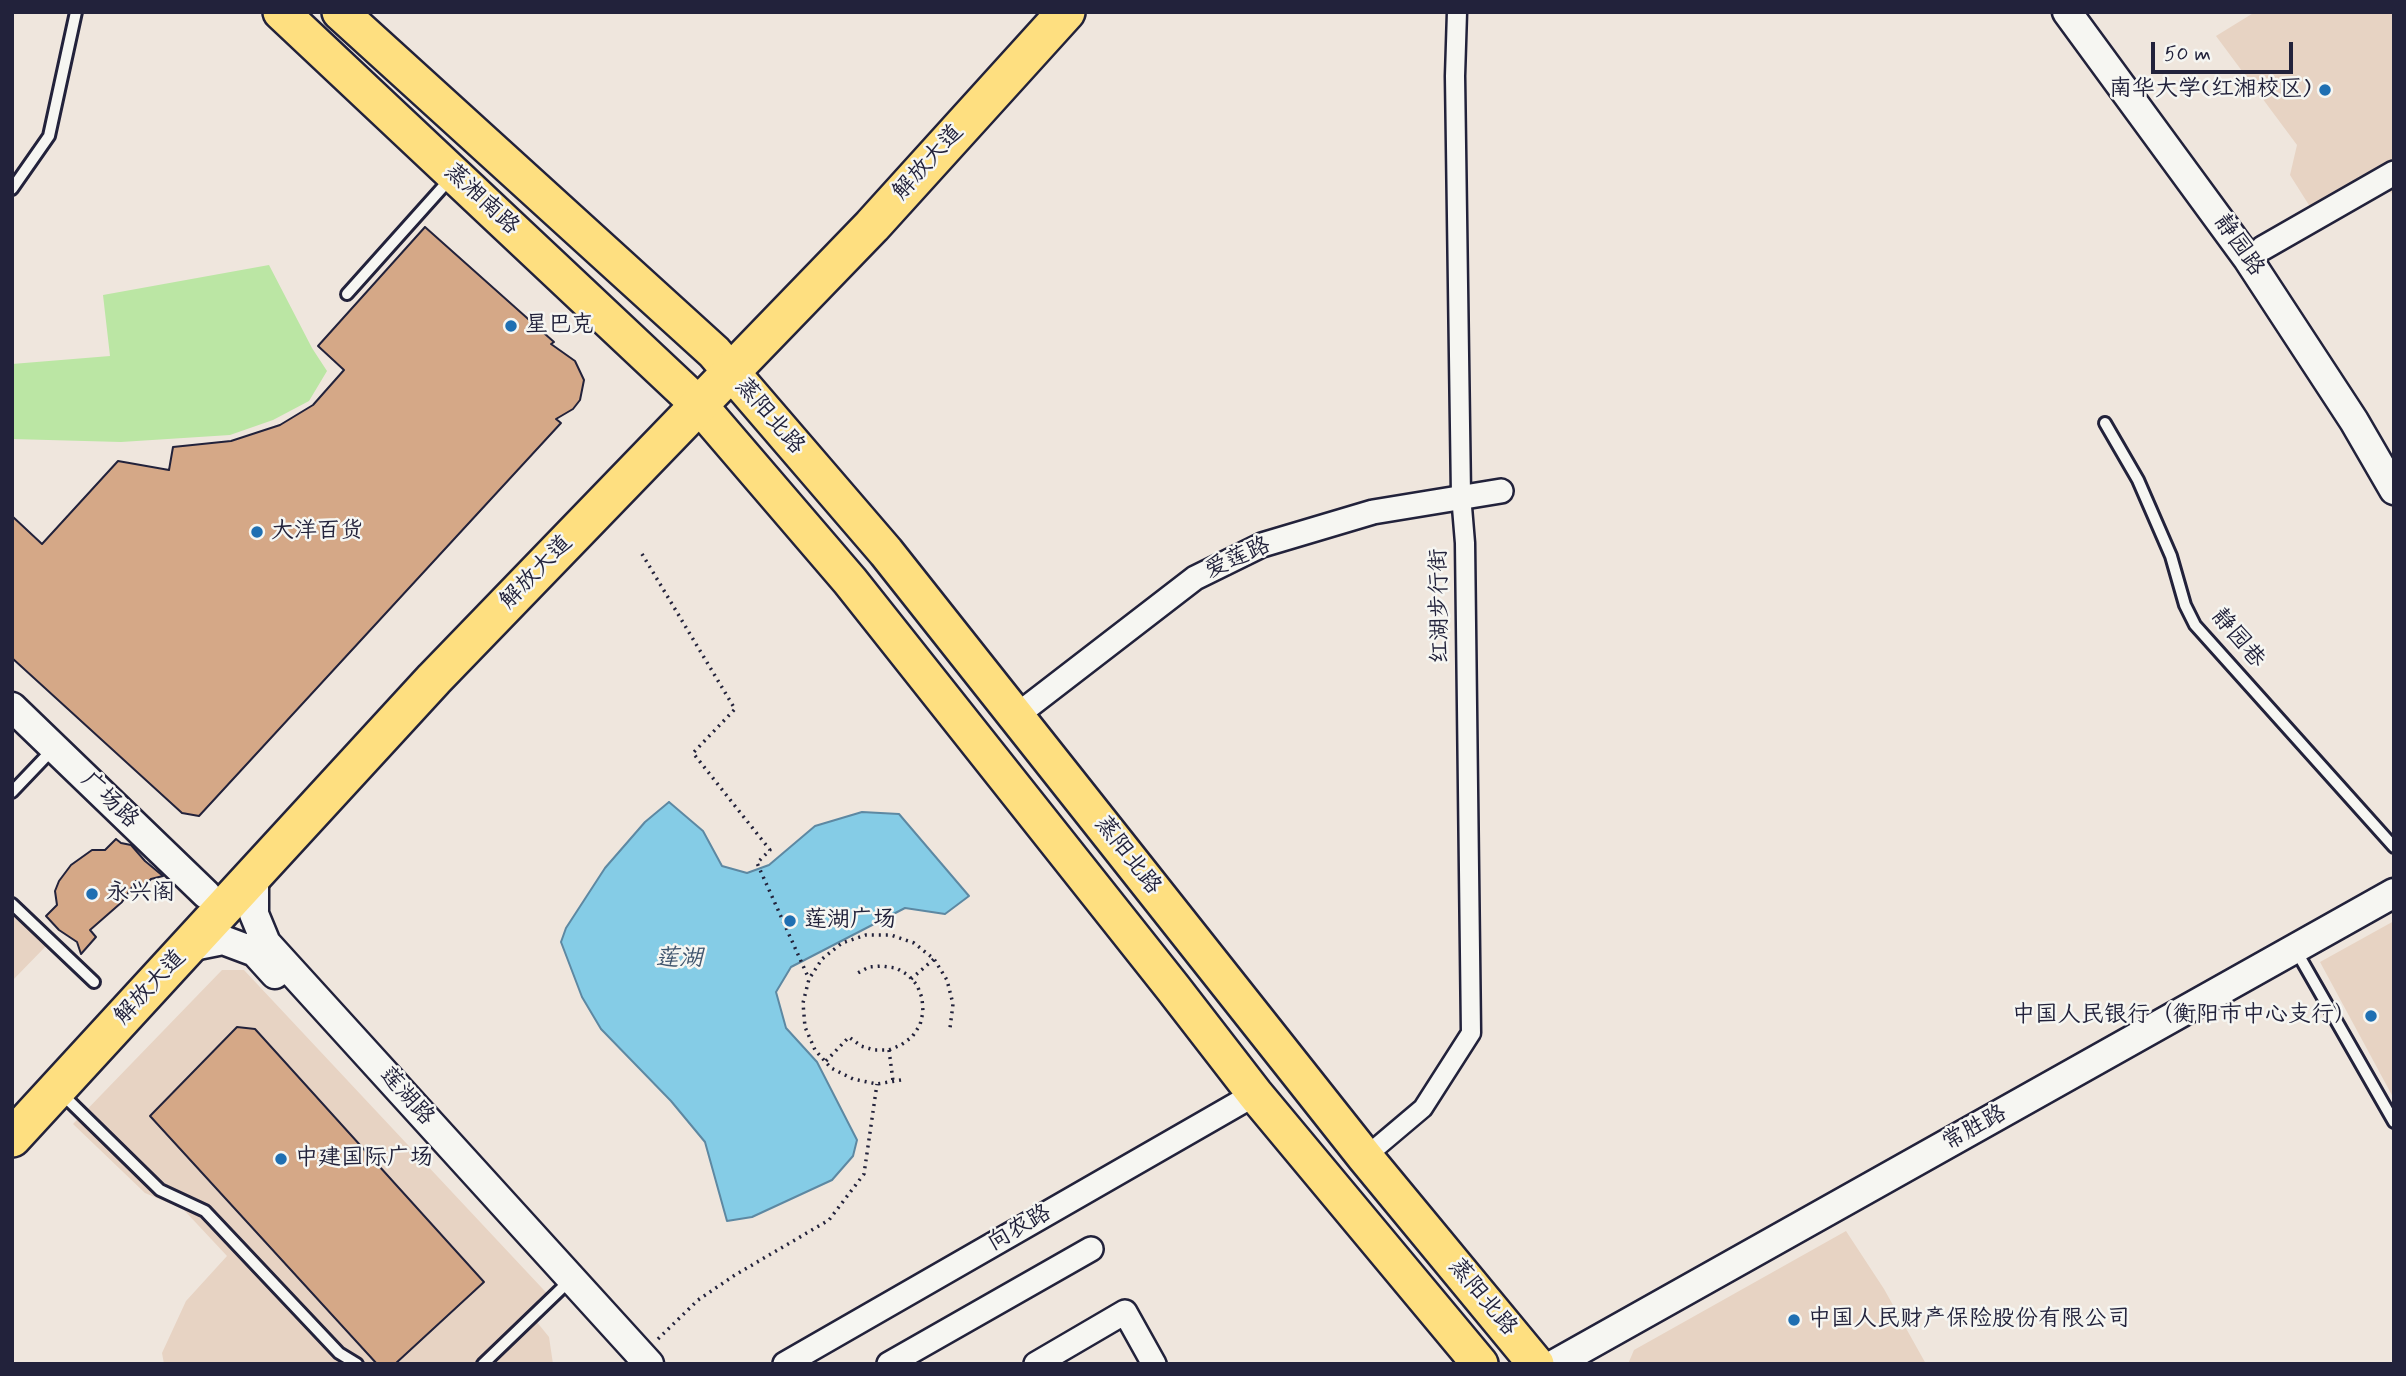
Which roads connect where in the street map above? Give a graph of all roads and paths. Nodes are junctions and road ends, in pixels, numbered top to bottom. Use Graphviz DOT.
graph roads {
  1 [pos="76,12"];
  2 [pos="281,12"];
  3 [pos="340,12"];
  4 [pos="1034,12"];
  5 [pos="1066,12"];
  6 [pos="1457,12"];
  7 [pos="2067,12"];
  8 [pos="2087,12"];
  9 [pos="2394,173"];
  10 [pos="454,174"];
  11 [pos="12,190"];
  12 [pos="2263,248"];
  13 [pos="347,294"];
  14 [pos="722,362"];
  15 [pos="690,396"];
  16 [pos="2105,423"];
  17 [pos="2394,455"];
  18 [pos="2394,490"];
  19 [pos="1501,491"];
  20 [pos="1461,498"];
  21 [pos="642,554"];
  22 [pos="12,708"];
  23 [pos="1016,716"];
  24 [pos="54,747"];
  25 [pos="12,792"];
  26 [pos="2394,847"];
  27 [pos="254,877"];
  28 [pos="2394,893"];
  29 [pos="206,894"];
  30 [pos="12,904"];
  31 [pos="2394,910"];
  32 [pos="188,947"];
  33 [pos="934,958"];
  34 [pos="2302,961"];
  35 [pos="856,974"];
  36 [pos="809,979"];
  37 [pos="911,979"];
  38 [pos="94,982"];
  39 [pos="950,1028"];
  40 [pos="888,1050"];
  41 [pos="825,1061"];
  42 [pos="901,1080"];
  43 [pos="893,1081"];
  44 [pos="877,1084"];
  45 [pos="58,1089"];
  46 [pos="1255,1094"];
  47 [pos="12,1102"];
  48 [pos="2394,1122"];
  49 [pos="12,1138"];
  50 [pos="1365,1157"];
  51 [pos="1091,1249"];
  52 [pos="562,1288"];
  53 [pos="641,1361"];
  54 [pos="357,1364"];
  55 [pos="483,1364"];
  56 [pos="785,1364"];
  57 [pos="889,1364"];
  58 [pos="1036,1364"];
  59 [pos="1154,1364"];
  60 [pos="1480,1364"];
  61 [pos="1536,1364"];
  62 [pos="1555,1364"];
  63 [pos="1583,1364"];
  1 -- 11 [label="lane"];
  2 -- 10 [label="main road, 蒸湘南路"];
  3 -- 14 [label="main road, 蒸湘南路"];
  4 -- 14 [label="highway, 解放大道"];
  5 -- 14 [label="highway, 解放大道"];
  6 -- 20 [label="street, 红湖步行街"];
  7 -- 18 [label="street, 静园路"];
  8 -- 12 [label="street, 静园路"];
  9 -- 12 [label="street"];
  10 -- 13 [label="lane"];
  10 -- 15 [label="main road, 蒸湘南路"];
  12 -- 17 [label="street, 静园路"];
  14 -- 15 [label="highway, 解放大道"];
  14 -- 23 [label="main road, 蒸阳北路"];
  15 -- 27 [label="highway, 解放大道"];
  15 -- 29 [label="highway, 解放大道"];
  15 -- 46 [label="main road, 蒸阳北路"];
  16 -- 26 [label="lane, 静园巷"];
  19 -- 20 [label="street, 爱莲路"];
  20 -- 23 [label="street, 爱莲路"];
  20 -- 50 [label="street, 红湖步行街"];
  21 -- 36 [label="path"];
  22 -- 24 [label="street, 广场路"];
  23 -- 50 [label="main road, 蒸阳北路"];
  24 -- 25 [label="lane"];
  24 -- 29 [label="street, 广场路"];
  27 -- 32 [label="highway, 解放大道"];
  27 -- 53 [label="street, 莲湖路"];
  28 -- 62 [label="street, 常胜路"];
  29 -- 47 [label="highway, 解放大道"];
  30 -- 38 [label="lane"];
  31 -- 34 [label="street, 常胜路"];
  32 -- 45 [label="highway, 解放大道"];
  32 -- 52 [label="street, 莲湖路"];
  33 -- 36 [label="path"];
  33 -- 37 [label="path"];
  33 -- 39 [label="path"];
  34 -- 48 [label="lane"];
  34 -- 63 [label="street, 常胜路"];
  35 -- 37 [label="path"];
  36 -- 41 [label="path"];
  37 -- 40 [label="path"];
  40 -- 41 [label="path"];
  40 -- 43 [label="path"];
  41 -- 44 [label="path"];
  42 -- 43 [label="path"];
  43 -- 44 [label="path"];
  44 -- 53 [label="path"];
  45 -- 49 [label="highway, 解放大道"];
  45 -- 54 [label="lane"];
  46 -- 56 [label="street, 向农路"];
  46 -- 60 [label="main road, 蒸阳北路"];
  50 -- 61 [label="main road, 蒸阳北路"];
  51 -- 57 [label="street"];
  52 -- 53 [label="street, 莲湖路"];
  52 -- 55 [label="lane"];
  58 -- 59 [label="street"];
}
